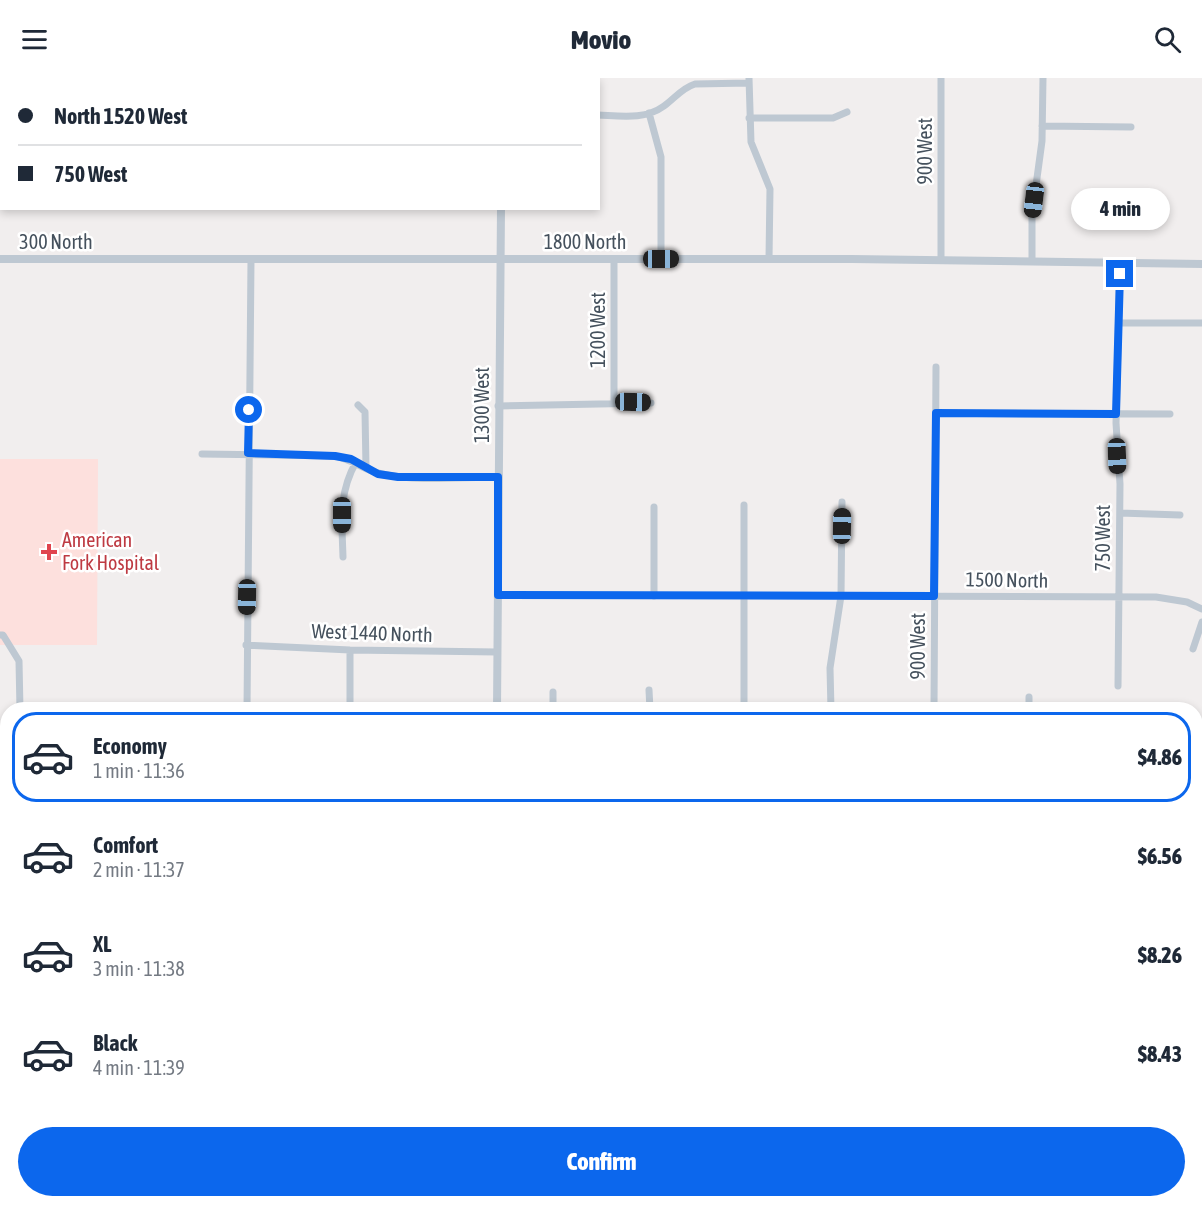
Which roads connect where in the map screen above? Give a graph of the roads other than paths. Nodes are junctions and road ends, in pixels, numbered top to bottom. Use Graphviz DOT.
graph roads {
  1 [pos="941,78"];
  2 [pos="1043,78"];
  3 [pos="749,81"];
  4 [pos="847,112"];
  5 [pos="649,113"];
  6 [pos="600,115"];
  7 [pos="749,118"];
  8 [pos="1042,126"];
  9 [pos="1131,127"];
  10 [pos="501,210"];
  11 [pos="112,258"];
  12 [pos="0,259"];
  13 [pos="251,259"];
  14 [pos="614,259"];
  15 [pos="661,259"];
  16 [pos="769,259"];
  17 [pos="500,260"];
  18 [pos="941,260"];
  19 [pos="1032,261"];
  20 [pos="1120,263"];
  21 [pos="1202,264"];
  22 [pos="1120,323"];
  23 [pos="1202,323"];
  24 [pos="936,367"];
  25 [pos="614,402"];
  26 [pos="651,403"];
  27 [pos="358,405"];
  28 [pos="498,406"];
  29 [pos="936,413"];
  30 [pos="1116,414"];
  31 [pos="1170,414"];
  32 [pos="248,453"];
  33 [pos="202,454"];
  34 [pos="356,462"];
  35 [pos="366,468"];
  36 [pos="498,477"];
  37 [pos="842,502"];
  38 [pos="744,505"];
  39 [pos="654,507"];
  40 [pos="1120,513"];
  41 [pos="1180,515"];
  42 [pos="343,557"];
  43 [pos="498,595"];
  44 [pos="743,595"];
  45 [pos="654,596"];
  46 [pos="841,596"];
  47 [pos="934,596"];
  48 [pos="1120,597"];
  49 [pos="1202,609"];
  50 [pos="1202,622"];
  51 [pos="2,635"];
  52 [pos="246,645"];
  53 [pos="1192,649"];
  54 [pos="350,650"];
  55 [pos="497,652"];
  56 [pos="1118,686"];
  57 [pos="649,690"];
  58 [pos="553,692"];
  59 [pos="1029,697"];
  60 [pos="20,702"];
  61 [pos="246,702"];
  62 [pos="350,702"];
  63 [pos="497,702"];
  64 [pos="553,702"];
  65 [pos="650,702"];
  66 [pos="744,702"];
  67 [pos="831,702"];
  68 [pos="934,702"];
  69 [pos="1029,702"];
  1 -- 18 [label="street, 900 West"];
  2 -- 8 [label="street"];
  3 -- 5 [label="street"];
  3 -- 7 [label="street"];
  4 -- 7 [label="street"];
  5 -- 6 [label="street"];
  5 -- 15 [label="street"];
  7 -- 16 [label="street"];
  8 -- 9 [label="street"];
  8 -- 19 [label="street"];
  10 -- 17 [label="street, 1300 West"];
  11 -- 12 [label="street, 300 North"];
  11 -- 13 [label="street, 1800 North"];
  13 -- 17 [label="street, 1800 North"];
  13 -- 32 [label="street"];
  14 -- 15 [label="street, 1800 North"];
  14 -- 17 [label="street, 1800 North"];
  14 -- 25 [label="street, 1200 West"];
  15 -- 16 [label="street, 1800 North"];
  16 -- 18 [label="street, 1800 North"];
  17 -- 28 [label="street, 1300 West"];
  18 -- 19 [label="street, 1800 North"];
  19 -- 20 [label="street, 1800 North"];
  20 -- 21 [label="street, 1800 North"];
  20 -- 22 [label="street, 750 West"];
  22 -- 23 [label="street"];
  22 -- 30 [label="street, 750 West"];
  24 -- 29 [label="street, 900 West"];
  25 -- 26 [label="street"];
  25 -- 28 [label="street"];
  27 -- 35 [label="street"];
  28 -- 36 [label="street, 1300 West"];
  29 -- 30 [label="street"];
  29 -- 47 [label="street, 900 West"];
  30 -- 31 [label="street"];
  30 -- 40 [label="street, 750 West"];
  32 -- 33 [label="street"];
  32 -- 34 [label="street"];
  32 -- 52 [label="street"];
  34 -- 35 [label="street"];
  34 -- 42 [label="street"];
  35 -- 36 [label="street"];
  36 -- 43 [label="street, 1300 West"];
  37 -- 46 [label="street"];
  38 -- 44 [label="street"];
  39 -- 45 [label="street"];
  40 -- 41 [label="street"];
  40 -- 48 [label="street, 750 West"];
  43 -- 45 [label="street, 1500 North"];
  43 -- 55 [label="street, 1300 West"];
  44 -- 45 [label="street, 1500 North"];
  44 -- 46 [label="street, 1500 North"];
  44 -- 66 [label="street"];
  46 -- 47 [label="street, 1500 North"];
  46 -- 67 [label="street"];
  47 -- 48 [label="street, 1500 North"];
  47 -- 68 [label="street, 900 West"];
  48 -- 49 [label="street, 1500 North"];
  48 -- 56 [label="street, 750 West"];
  50 -- 53 [label="street"];
  51 -- 60 [label="street"];
  52 -- 54 [label="street, West 1440 North"];
  52 -- 61 [label="street"];
  54 -- 55 [label="street, West 1440 North"];
  54 -- 62 [label="street"];
  55 -- 63 [label="street, 1300 West"];
  57 -- 65 [label="street"];
  58 -- 64 [label="street"];
  59 -- 69 [label="street"];
}
